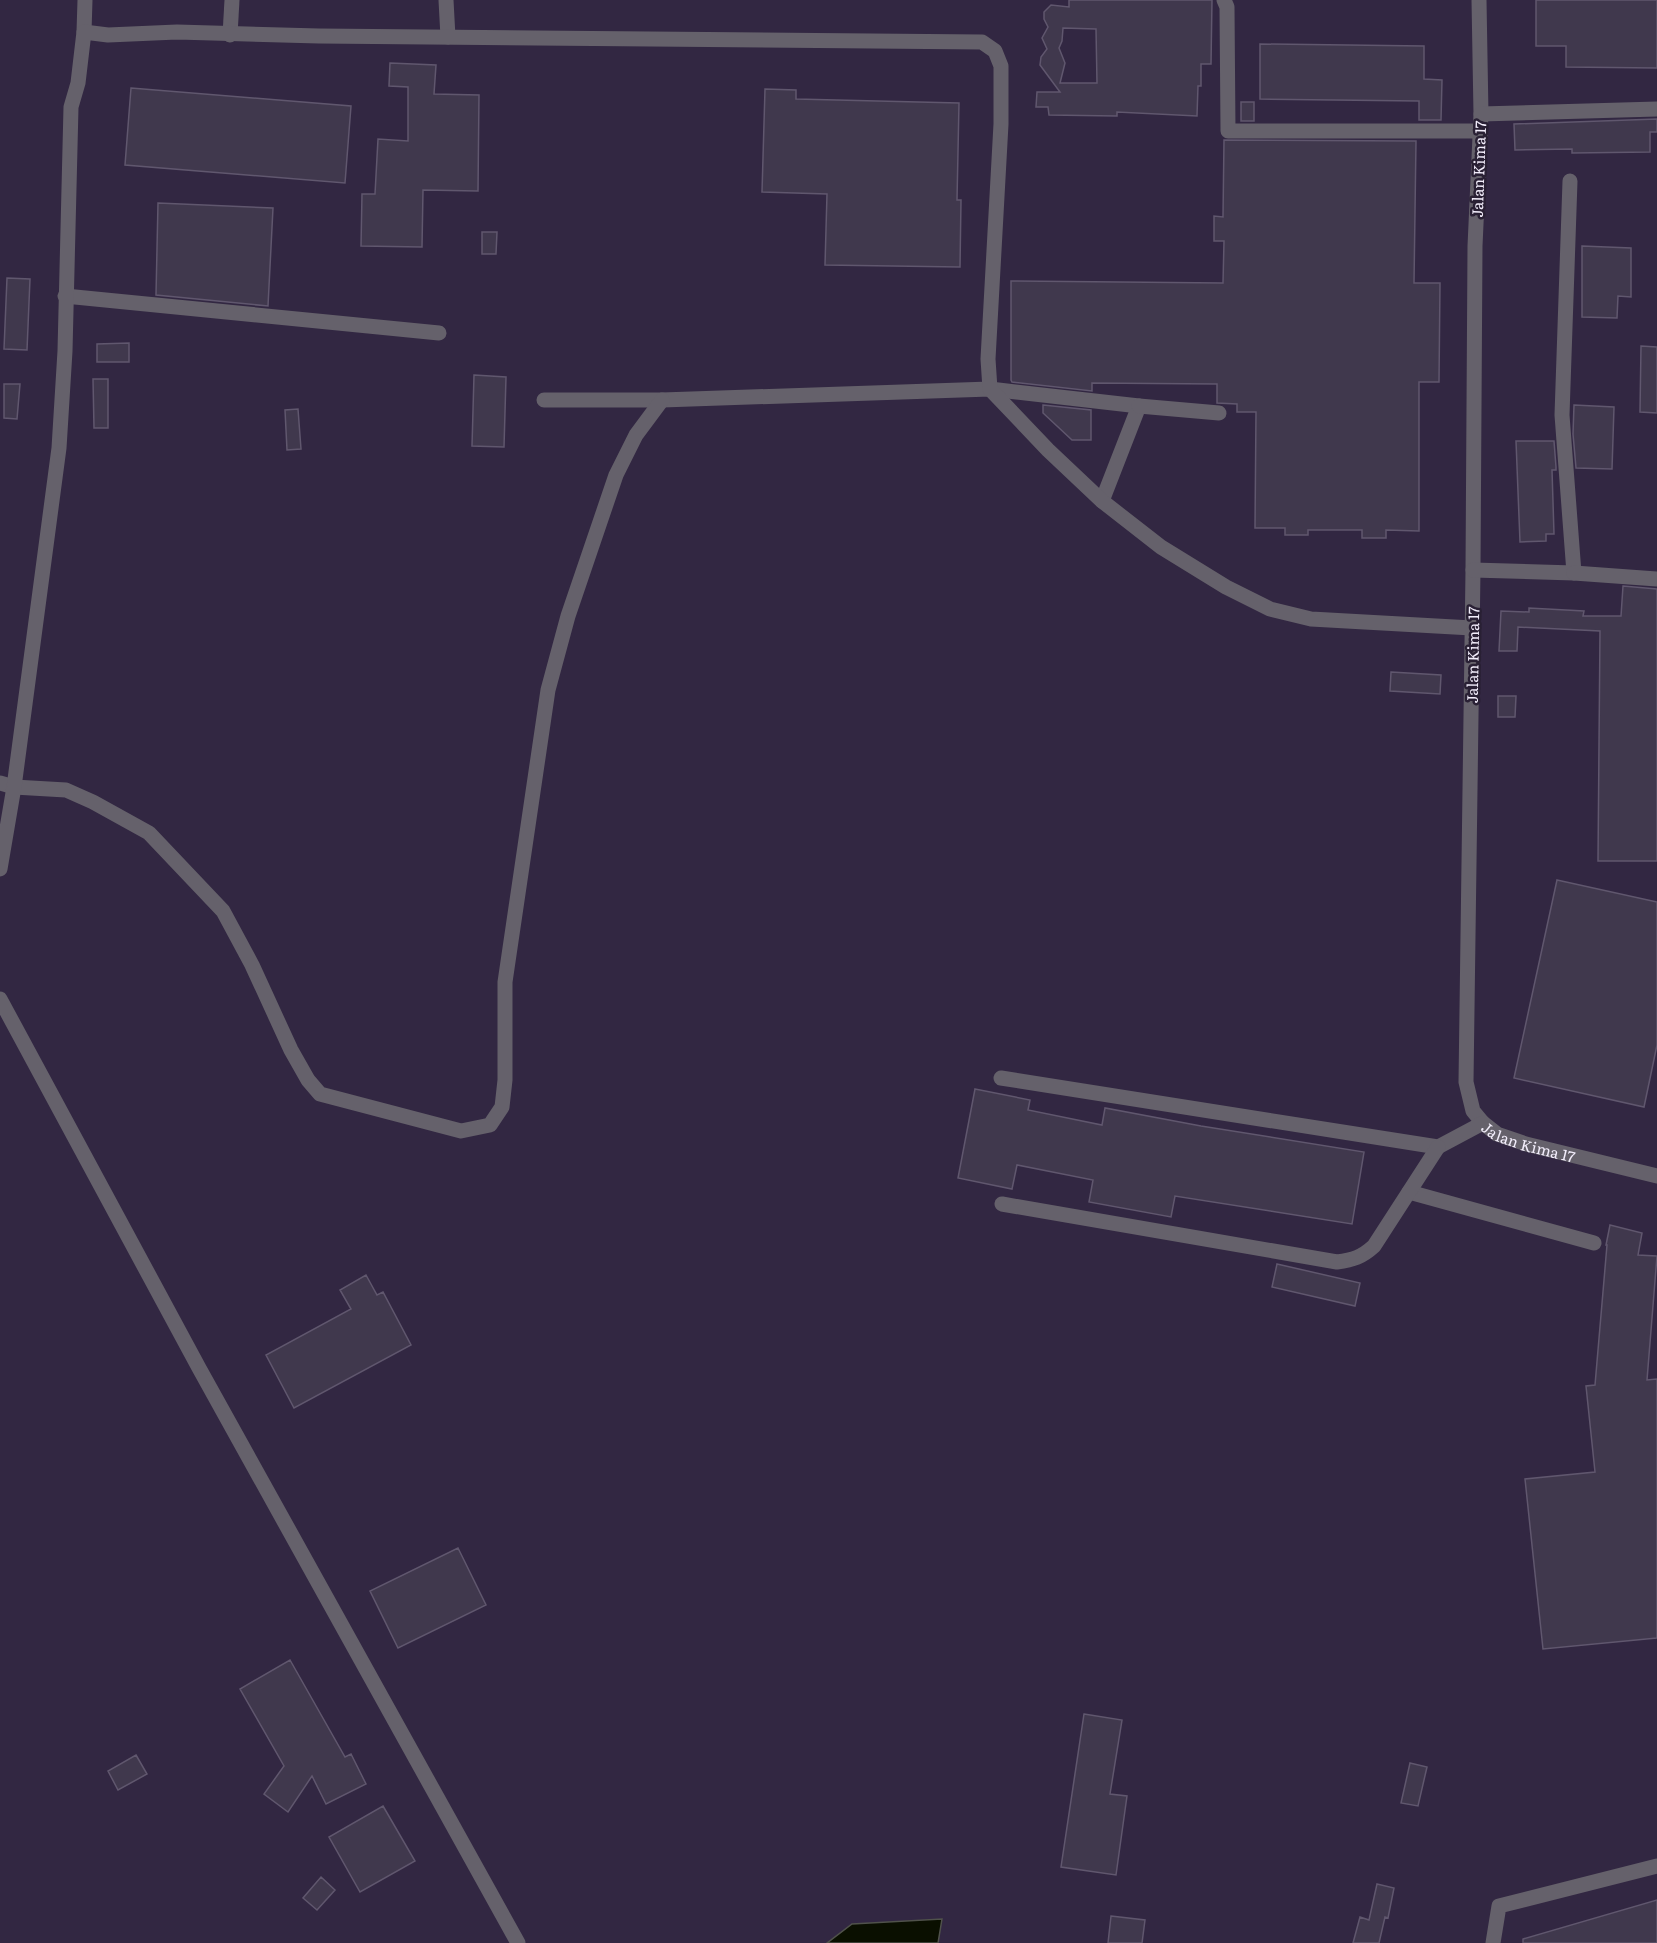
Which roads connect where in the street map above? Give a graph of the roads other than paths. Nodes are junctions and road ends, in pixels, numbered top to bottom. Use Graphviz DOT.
graph roads {
  1 [pos="86,0"];
  2 [pos="232,0"];
  3 [pos="446,0"];
  4 [pos="1224,0"];
  5 [pos="1479,0"];
  6 [pos="84,32"];
  7 [pos="230,34"];
  8 [pos="448,37"];
  9 [pos="1657,109"];
  10 [pos="1481,114"];
  11 [pos="1480,131"];
  12 [pos="1570,181"];
  13 [pos="65,296"];
  14 [pos="439,333"];
  15 [pos="990,389"];
  16 [pos="544,400"];
  17 [pos="662,400"];
  18 [pos="1139,406"];
  19 [pos="1219,413"];
  20 [pos="1102,501"];
  21 [pos="1473,570"];
  22 [pos="1574,573"];
  23 [pos="1657,579"];
  24 [pos="1472,628"];
  25 [pos="7,785"];
  26 [pos="0,869"];
  27 [pos="0,999"];
  28 [pos="1001,1078"];
  29 [pos="1484,1123"];
  30 [pos="1438,1147"];
  31 [pos="1657,1176"];
  32 [pos="1409,1192"];
  33 [pos="1002,1204"];
  34 [pos="1594,1243"];
  35 [pos="1657,1866"];
  36 [pos="518,1943"];
  37 [pos="1494,1943"];
  1 -- 6 [label="street"];
  2 -- 7 [label="street"];
  3 -- 8 [label="street"];
  4 -- 11 [label="street"];
  5 -- 10 [label="street, Jalan Kima 17"];
  6 -- 7 [label="street"];
  6 -- 13 [label="street"];
  7 -- 8 [label="street"];
  8 -- 15 [label="street"];
  9 -- 10 [label="street"];
  10 -- 11 [label="street, Jalan Kima 17"];
  11 -- 21 [label="street, Jalan Kima 17"];
  12 -- 22 [label="street"];
  13 -- 14 [label="street"];
  13 -- 25 [label="street"];
  15 -- 17 [label="street"];
  15 -- 18 [label="street"];
  15 -- 20 [label="street"];
  16 -- 17 [label="street"];
  17 -- 25 [label="street"];
  18 -- 19 [label="street"];
  18 -- 20 [label="street"];
  20 -- 24 [label="street"];
  21 -- 22 [label="street"];
  21 -- 24 [label="street, Jalan Kima 17"];
  22 -- 23 [label="street"];
  24 -- 29 [label="street, Jalan Kima 17"];
  25 -- 26 [label="street"];
  27 -- 36 [label="street"];
  28 -- 30 [label="street"];
  29 -- 30 [label="street"];
  29 -- 31 [label="street, Jalan Kima 17"];
  30 -- 32 [label="street"];
  32 -- 33 [label="street"];
  32 -- 34 [label="street"];
  35 -- 37 [label="street"];
}
